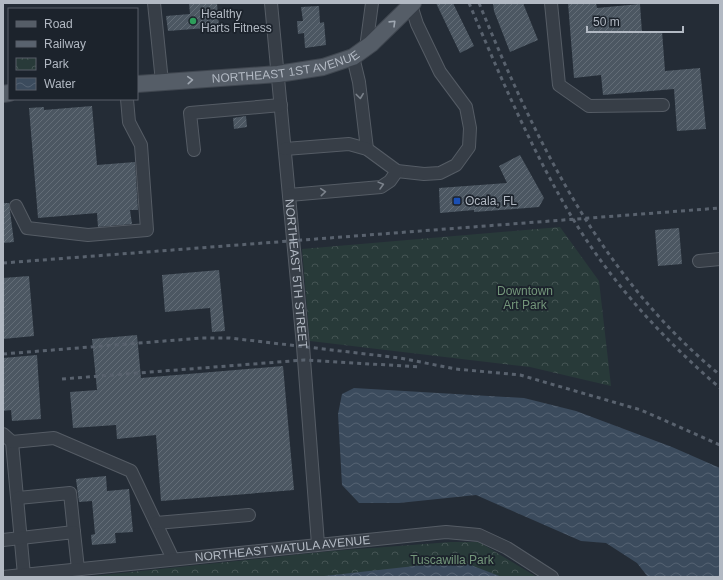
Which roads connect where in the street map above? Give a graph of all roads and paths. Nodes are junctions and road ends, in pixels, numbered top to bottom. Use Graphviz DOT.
graph roads {
  1 [pos="154,3"];
  2 [pos="271,3"];
  3 [pos="372,3"];
  4 [pos="551,3"];
  5 [pos="411,4"];
  6 [pos="359,53"];
  7 [pos="278,74"];
  8 [pos="162,82"];
  9 [pos="138,84"];
  10 [pos="127,100"];
  11 [pos="281,105"];
  12 [pos="663,105"];
  13 [pos="284,149"];
  14 [pos="367,149"];
  15 [pos="194,150"];
  16 [pos="397,171"];
  17 [pos="289,195"];
  18 [pos="16,206"];
  19 [pos="720,259"];
  20 [pos="699,261"];
  21 [pos="3,434"];
  22 [pos="12,442"];
  23 [pos="18,498"];
  24 [pos="249,515"];
  25 [pos="156,523"];
  26 [pos="74,532"];
  27 [pos="22,538"];
  28 [pos="3,540"];
  29 [pos="318,544"];
  30 [pos="172,559"];
  31 [pos="78,569"];
  32 [pos="24,575"];
  33 [pos="3,577"];
  34 [pos="552,577"];
  1 -- 8 [label="street"];
  2 -- 7 [label="street, NORTHEAST 5TH STREET"];
  3 -- 6 [label="street"];
  4 -- 12 [label="street"];
  6 -- 5 [label="main road, NORTHEAST 1ST AVENUE, one-way"];
  5 -- 16 [label="street"];
  6 -- 7 [label="main road, NORTHEAST 1ST AVENUE"];
  6 -- 14 [label="street, one-way"];
  8 -- 7 [label="main road, NORTHEAST 1ST AVENUE, one-way"];
  7 -- 11 [label="street, NORTHEAST 5TH STREET"];
  8 -- 9 [label="main road, NORTHEAST 1ST AVENUE"];
  10 -- 18 [label="street"];
  11 -- 13 [label="street, NORTHEAST 5TH STREET"];
  11 -- 15 [label="street"];
  13 -- 14 [label="street"];
  13 -- 17 [label="street, NORTHEAST 5TH STREET"];
  14 -- 16 [label="street"];
  17 -- 16 [label="street, one-way"];
  17 -- 29 [label="street, NORTHEAST 5TH STREET"];
  19 -- 20 [label="street"];
  21 -- 22 [label="street"];
  22 -- 23 [label="street"];
  22 -- 25 [label="street"];
  23 -- 26 [label="street"];
  23 -- 27 [label="street"];
  24 -- 25 [label="street"];
  25 -- 30 [label="street"];
  26 -- 27 [label="street"];
  26 -- 31 [label="street"];
  27 -- 28 [label="street"];
  27 -- 32 [label="street"];
  29 -- 30 [label="street, NORTHEAST WATULA AVENUE"];
  29 -- 34 [label="street, NORTHEAST WATULA AVENUE"];
  30 -- 31 [label="street, NORTHEAST WATULA AVENUE"];
  31 -- 32 [label="street, NORTHEAST WATULA AVENUE"];
  32 -- 33 [label="street, NORTHEAST WATULA AVENUE"];
}
